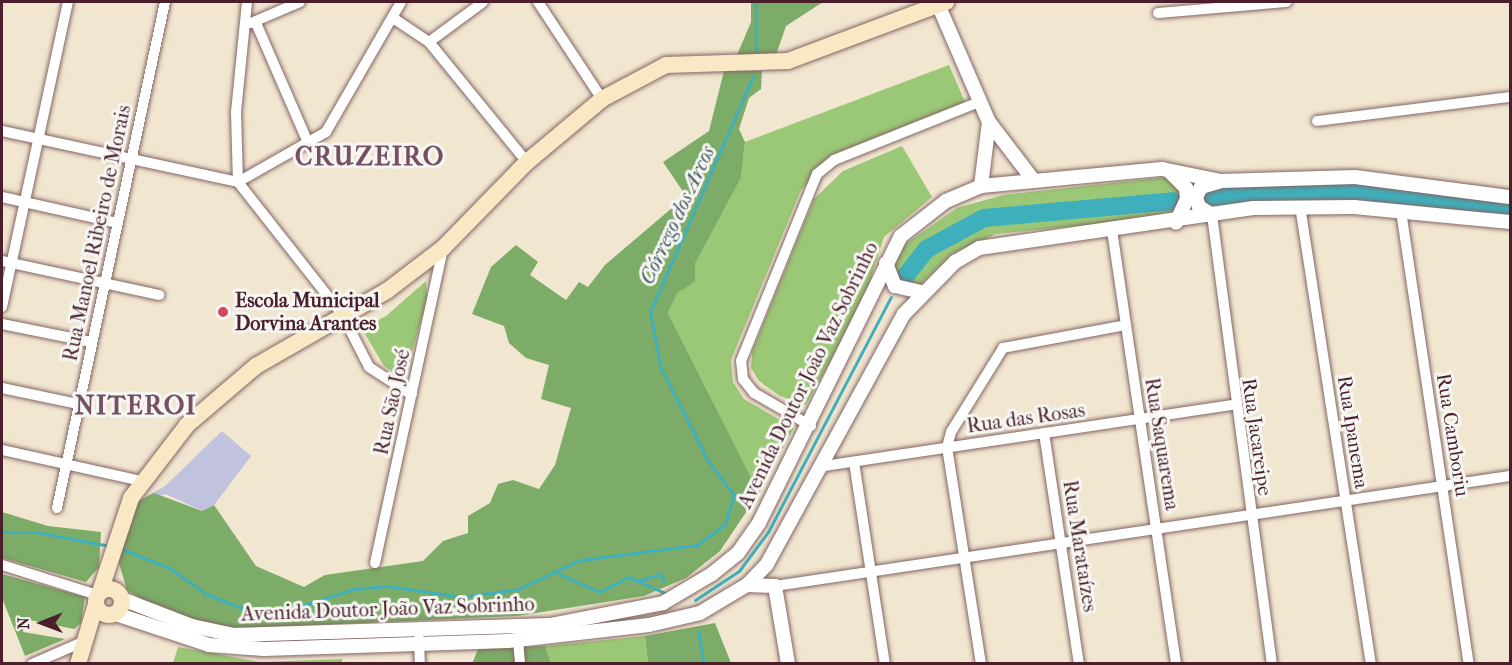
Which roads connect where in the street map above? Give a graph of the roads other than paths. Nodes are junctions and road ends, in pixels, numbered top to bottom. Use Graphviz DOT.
graph roads {
  1 [pos="68,2"];
  2 [pos="165,2"];
  3 [pos="247,2"];
  4 [pos="300,2"];
  5 [pos="401,2"];
  6 [pos="483,2"];
  7 [pos="538,2"];
  8 [pos="1287,2"];
  9 [pos="940,3"];
  10 [pos="1158,13"];
  11 [pos="393,18"];
  12 [pos="256,23"];
  13 [pos="244,24"];
  14 [pos="429,42"];
  15 [pos="1510,97"];
  16 [pos="602,99"];
  17 [pos="980,102"];
  18 [pos="1317,121"];
  19 [pos="989,122"];
  20 [pos="2,131"];
  21 [pos="38,139"];
  22 [pos="309,145"];
  23 [pos="131,161"];
  24 [pos="527,162"];
  25 [pos="1162,170"];
  26 [pos="1034,181"];
  27 [pos="1220,181"];
  28 [pos="238,182"];
  29 [pos="981,186"];
  30 [pos="1510,197"];
  31 [pos="2,198"];
  32 [pos="24,202"];
  33 [pos="1300,206"];
  34 [pos="1401,211"];
  35 [pos="1212,215"];
  36 [pos="1510,222"];
  37 [pos="117,223"];
  38 [pos="1176,223"];
  39 [pos="1112,230"];
  40 [pos="443,248"];
  41 [pos="886,262"];
  42 [pos="6,263"];
  43 [pos="104,283"];
  44 [pos="922,292"];
  45 [pos="159,295"];
  46 [pos="2,307"];
  47 [pos="342,314"];
  48 [pos="2,324"];
  49 [pos="1126,325"];
  50 [pos="91,342"];
  51 [pos="2,387"];
  52 [pos="412,395"];
  53 [pos="78,404"];
  54 [pos="1234,405"];
  55 [pos="1140,419"];
  56 [pos="811,426"];
  57 [pos="1044,433"];
  58 [pos="947,447"];
  59 [pos="2,450"];
  60 [pos="855,462"];
  61 [pos="66,464"];
  62 [pos="824,466"];
  63 [pos="1510,476"];
  64 [pos="142,481"];
  65 [pos="1442,486"];
  66 [pos="1346,500"];
  67 [pos="57,507"];
  68 [pos="1250,514"];
  69 [pos="1156,528"];
  70 [pos="1061,542"];
  71 [pos="112,554"];
  72 [pos="965,556"];
  73 [pos="375,563"];
  74 [pos="2,565"];
  75 [pos="871,570"];
  76 [pos="747,585"];
  77 [pos="691,586"];
  78 [pos="775,586"];
  79 [pos="98,597"];
  80 [pos="118,606"];
  81 [pos="700,613"];
  82 [pos="86,639"];
  83 [pos="419,639"];
  84 [pos="518,640"];
  85 [pos="32,663"];
  86 [pos="78,663"];
  87 [pos="420,663"];
  88 [pos="520,663"];
  89 [pos="788,663"];
  90 [pos="885,663"];
  91 [pos="981,663"];
  92 [pos="1079,663"];
  93 [pos="1176,663"];
  94 [pos="1272,663"];
  95 [pos="1371,663"];
  96 [pos="1469,663"];
  1 -- 21 [label="street"];
  2 -- 23 [label="street, Rua Manoel Ribeiro de Morais"];
  3 -- 13 [label="street"];
  4 -- 12 [label="street"];
  5 -- 11 [label="street"];
  6 -- 14 [label="street"];
  7 -- 16 [label="street"];
  8 -- 10 [label="street"];
  9 -- 16 [label="main road"];
  9 -- 17 [label="street"];
  11 -- 14 [label="street"];
  11 -- 22 [label="street"];
  12 -- 13 [label="street"];
  12 -- 22 [label="street"];
  13 -- 28 [label="street"];
  14 -- 24 [label="street"];
  15 -- 18 [label="street"];
  16 -- 24 [label="main road"];
  17 -- 19 [label="street"];
  17 -- 56 [label="street"];
  19 -- 26 [label="street"];
  19 -- 29 [label="street"];
  20 -- 21 [label="street"];
  21 -- 23 [label="street"];
  21 -- 32 [label="street"];
  22 -- 28 [label="street"];
  23 -- 28 [label="street"];
  23 -- 37 [label="street, Rua Manoel Ribeiro de Morais"];
  24 -- 40 [label="main road"];
  25 -- 26 [label="street, Avenida Doutor João Vaz Sobrinho"];
  25 -- 27 [label="street, Avenida Doutor João Vaz Sobrinho"];
  25 -- 38 [label="street"];
  26 -- 29 [label="street, Avenida Doutor João Vaz Sobrinho"];
  27 -- 30 [label="street, Avenida Doutor João Vaz Sobrinho"];
  27 -- 35 [label="street"];
  28 -- 47 [label="street"];
  29 -- 41 [label="street, Avenida Doutor João Vaz Sobrinho"];
  31 -- 32 [label="street"];
  32 -- 37 [label="street"];
  32 -- 42 [label="street"];
  33 -- 34 [label="street, Avenida Doutor João Vaz Sobrinho"];
  33 -- 35 [label="street, Avenida Doutor João Vaz Sobrinho"];
  33 -- 66 [label="street, Rua Ipanema"];
  34 -- 36 [label="street, Avenida Doutor João Vaz Sobrinho"];
  34 -- 65 [label="street, Rua Camboriu"];
  35 -- 38 [label="street, Avenida Doutor João Vaz Sobrinho"];
  35 -- 54 [label="street, Rua Jacareipe"];
  37 -- 43 [label="street, Rua Manoel Ribeiro de Morais"];
  38 -- 39 [label="street, Avenida Doutor João Vaz Sobrinho"];
  39 -- 44 [label="street, Avenida Doutor João Vaz Sobrinho"];
  39 -- 49 [label="street, Rua Saquarema"];
  40 -- 47 [label="main road"];
  40 -- 52 [label="street, Rua São José"];
  41 -- 44 [label="street"];
  41 -- 56 [label="street, Avenida Doutor João Vaz Sobrinho"];
  42 -- 43 [label="street"];
  42 -- 46 [label="street"];
  43 -- 45 [label="street"];
  43 -- 50 [label="street, Rua Manoel Ribeiro de Morais"];
  44 -- 62 [label="street, Avenida Doutor João Vaz Sobrinho"];
  47 -- 52 [label="street"];
  47 -- 64 [label="main road"];
  48 -- 50 [label="street"];
  49 -- 55 [label="street, Rua Saquarema"];
  49 -- 58 [label="street"];
  50 -- 53 [label="street, Rua Manoel Ribeiro de Morais"];
  51 -- 53 [label="street"];
  52 -- 73 [label="street, Rua São José"];
  53 -- 61 [label="street, Rua Manoel Ribeiro de Morais"];
  54 -- 55 [label="street, Rua das Rosas"];
  54 -- 68 [label="street, Rua Jacareipe"];
  55 -- 57 [label="street, Rua das Rosas"];
  55 -- 69 [label="street, Rua Saquarema"];
  56 -- 77 [label="street, Avenida Doutor João Vaz Sobrinho"];
  57 -- 58 [label="street, Rua das Rosas"];
  57 -- 70 [label="street, Rua Marataízes"];
  58 -- 60 [label="street, Rua das Rosas"];
  58 -- 72 [label="street"];
  59 -- 61 [label="street"];
  60 -- 62 [label="street, Rua das Rosas"];
  60 -- 75 [label="street"];
  61 -- 64 [label="street"];
  61 -- 67 [label="street, Rua Manoel Ribeiro de Morais"];
  62 -- 76 [label="street, Avenida Doutor João Vaz Sobrinho"];
  63 -- 65 [label="street"];
  64 -- 71 [label="main road"];
  65 -- 66 [label="street"];
  65 -- 96 [label="street, Rua Camboriu"];
  66 -- 68 [label="street"];
  66 -- 95 [label="street, Rua Ipanema"];
  68 -- 69 [label="street"];
  68 -- 94 [label="street, Rua Jacareipe"];
  69 -- 70 [label="street"];
  69 -- 93 [label="street, Rua Saquarema"];
  70 -- 72 [label="street"];
  70 -- 92 [label="street, Rua Marataízes"];
  71 -- 79 [label="main road"];
  71 -- 80 [label="main road"];
  72 -- 75 [label="street"];
  72 -- 91 [label="street"];
  74 -- 79 [label="street"];
  75 -- 78 [label="street"];
  75 -- 90 [label="street"];
  76 -- 78 [label="street"];
  76 -- 81 [label="street, Avenida Doutor João Vaz Sobrinho"];
  77 -- 81 [label="street"];
  77 -- 83 [label="street, Avenida Doutor João Vaz Sobrinho"];
  78 -- 89 [label="street"];
  79 -- 80 [label="main road"];
  79 -- 80 [label="main road"];
  79 -- 82 [label="main road"];
  80 -- 82 [label="main road"];
  80 -- 83 [label="street, Avenida Doutor João Vaz Sobrinho"];
  81 -- 84 [label="street, Avenida Doutor João Vaz Sobrinho"];
  82 -- 85 [label="street"];
  82 -- 86 [label="main road"];
  83 -- 84 [label="street, Avenida Doutor João Vaz Sobrinho"];
  83 -- 87 [label="street"];
  84 -- 88 [label="street"];
}
